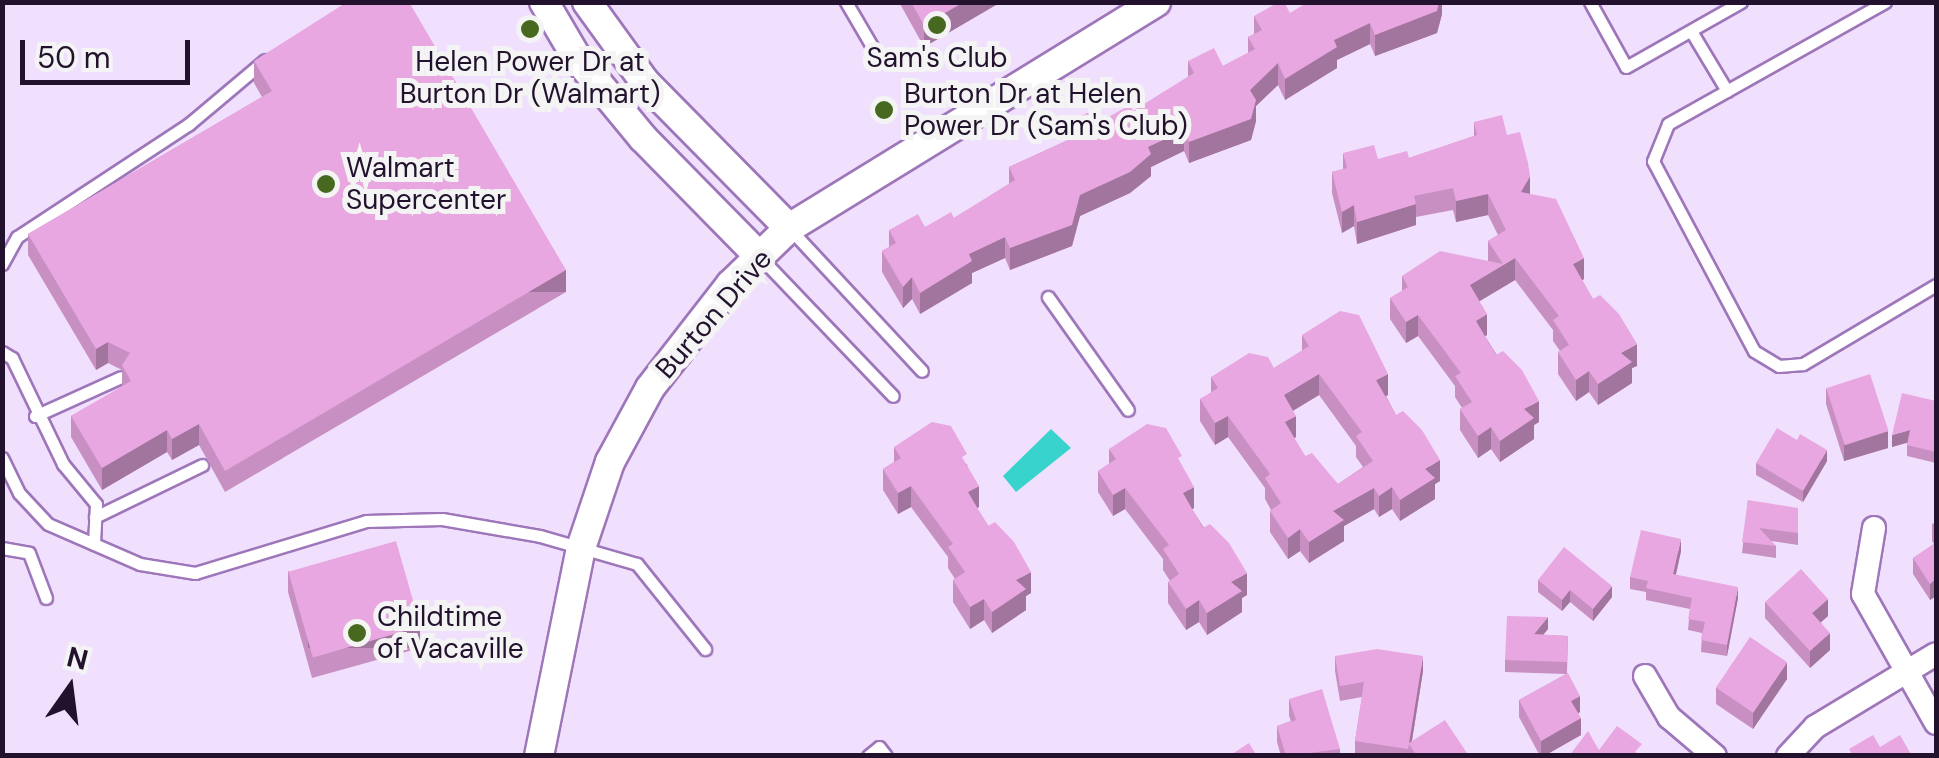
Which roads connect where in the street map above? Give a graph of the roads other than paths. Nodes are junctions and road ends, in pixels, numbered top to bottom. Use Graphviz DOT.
graph roads {
  1 [pos="544,2"];
  2 [pos="586,2"];
  3 [pos="846,2"];
  4 [pos="1156,2"];
  5 [pos="1590,2"];
  6 [pos="1741,2"];
  7 [pos="1886,2"];
  8 [pos="1691,31"];
  9 [pos="284,46"];
  10 [pos="873,48"];
  11 [pos="1727,90"];
  12 [pos="789,228"];
  13 [pos="760,257"];
  14 [pos="2,264"];
  15 [pos="1936,284"];
  16 [pos="1048,297"];
  17 [pos="2,352"];
  18 [pos="922,372"];
  19 [pos="121,378"];
  20 [pos="893,396"];
  21 [pos="1128,410"];
  22 [pos="35,416"];
  23 [pos="2,458"];
  24 [pos="202,465"];
  25 [pos="96,517"];
  26 [pos="1874,528"];
  27 [pos="94,544"];
  28 [pos="2,548"];
  29 [pos="581,548"];
  30 [pos="46,598"];
  31 [pos="705,650"];
  32 [pos="1936,654"];
  33 [pos="1906,672"];
  34 [pos="1645,676"];
  35 [pos="1936,723"];
  36 [pos="539,756"];
  37 [pos="868,756"];
  38 [pos="886,756"];
  39 [pos="1715,756"];
  40 [pos="1788,756"];
  1 -- 13 [label="street"];
  2 -- 12 [label="street"];
  3 -- 10 [label="lane"];
  4 -- 12 [label="street, Burton Drive"];
  5 -- 8 [label="lane"];
  6 -- 8 [label="lane"];
  7 -- 11 [label="lane"];
  8 -- 11 [label="lane"];
  9 -- 14 [label="lane"];
  11 -- 15 [label="lane"];
  12 -- 13 [label="street, Burton Drive"];
  12 -- 18 [label="lane"];
  13 -- 20 [label="lane"];
  13 -- 29 [label="street, Burton Drive"];
  16 -- 21 [label="lane"];
  17 -- 22 [label="lane"];
  19 -- 22 [label="lane"];
  22 -- 25 [label="lane"];
  23 -- 27 [label="lane"];
  24 -- 25 [label="lane"];
  25 -- 27 [label="lane"];
  26 -- 33 [label="street"];
  27 -- 29 [label="lane"];
  28 -- 30 [label="lane"];
  29 -- 31 [label="lane"];
  29 -- 36 [label="street, Burton Drive"];
  32 -- 33 [label="street"];
  33 -- 35 [label="street"];
  33 -- 40 [label="street"];
  34 -- 39 [label="street"];
  37 -- 38 [label="lane"];
}
